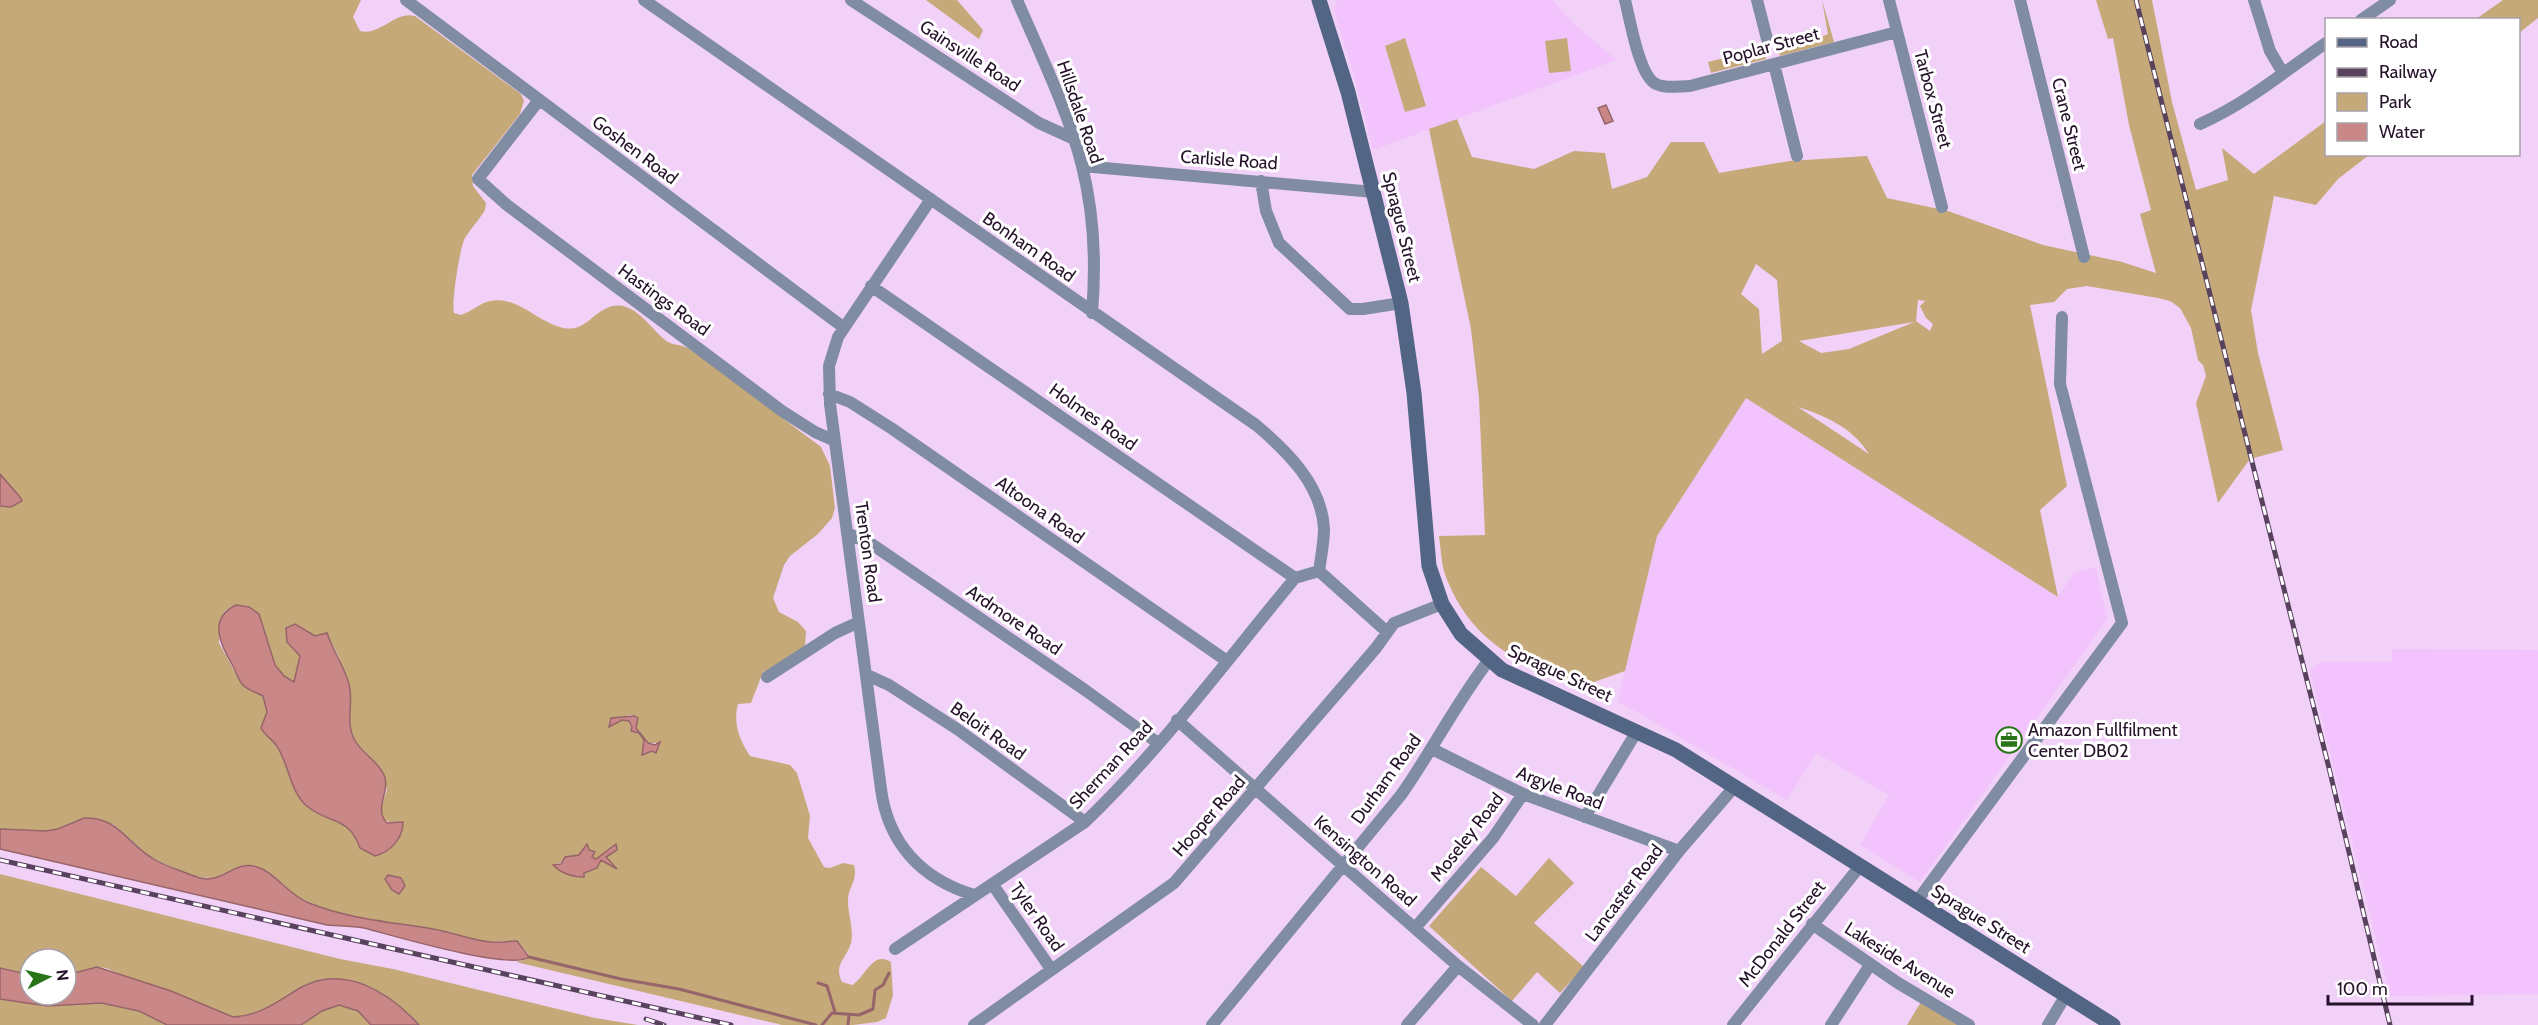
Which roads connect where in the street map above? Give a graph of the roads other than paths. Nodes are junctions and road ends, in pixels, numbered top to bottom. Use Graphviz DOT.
graph roads {
  1 [pos="406,0"];
  2 [pos="644,0"];
  3 [pos="851,0"];
  4 [pos="1017,0"];
  5 [pos="1319,0"];
  6 [pos="1625,0"];
  7 [pos="1757,0"];
  8 [pos="1889,0"];
  9 [pos="2020,0"];
  10 [pos="2254,0"];
  11 [pos="2390,0"];
  12 [pos="2364,18"];
  13 [pos="1897,32"];
  14 [pos="1767,39"];
  15 [pos="2325,44"];
  16 [pos="1774,64"];
  17 [pos="2283,73"];
  18 [pos="539,100"];
  19 [pos="2200,124"];
  20 [pos="1072,138"];
  21 [pos="1797,156"];
  22 [pos="1082,166"];
  23 [pos="1261,181"];
  24 [pos="1374,192"];
  25 [pos="931,199"];
  26 [pos="1942,207"];
  27 [pos="2084,257"];
  28 [pos="871,286"];
  29 [pos="1401,303"];
  30 [pos="1092,313"];
  31 [pos="2062,316"];
  32 [pos="843,327"];
  33 [pos="829,394"];
  34 [pos="833,440"];
  35 [pos="847,533"];
  36 [pos="1319,571"];
  37 [pos="1295,578"];
  38 [pos="1442,604"];
  39 [pos="859,622"];
  40 [pos="1386,631"];
  41 [pos="1489,660"];
  42 [pos="1227,661"];
  43 [pos="867,675"];
  44 [pos="767,677"];
  45 [pos="1177,720"];
  46 [pos="1637,731"];
  47 [pos="1158,743"];
  48 [pos="1432,749"];
  49 [pos="1736,786"];
  50 [pos="1256,790"];
  51 [pos="1523,794"];
  52 [pos="1585,817"];
  53 [pos="1085,822"];
  54 [pos="1679,851"];
  55 [pos="1343,866"];
  56 [pos="1860,866"];
  57 [pos="993,885"];
  58 [pos="974,895"];
  59 [pos="1917,901"];
  60 [pos="1812,924"];
  61 [pos="1415,928"];
  62 [pos="895,949"];
  63 [pos="1870,965"];
  64 [pos="1458,966"];
  65 [pos="1051,969"];
  66 [pos="2066,995"];
  67 [pos="974,1025"];
  68 [pos="1212,1025"];
  69 [pos="1407,1025"];
  70 [pos="1533,1025"];
  71 [pos="1545,1025"];
  72 [pos="1732,1025"];
  73 [pos="1831,1025"];
  74 [pos="1969,1025"];
  75 [pos="2048,1025"];
  76 [pos="2113,1025"];
  1 -- 18 [label="street, Goshen Road"];
  2 -- 25 [label="street, Bonham Road"];
  3 -- 20 [label="street, Gainsville Road"];
  4 -- 20 [label="street, Hillsdale Road"];
  5 -- 24 [label="main road, Sprague Street"];
  6 -- 16 [label="street, Poplar Street"];
  7 -- 14 [label="street"];
  8 -- 13 [label="street, Tarbox Street"];
  9 -- 27 [label="street, Crane Street"];
  10 -- 17 [label="street"];
  11 -- 12 [label="street"];
  13 -- 16 [label="street, Poplar Street"];
  13 -- 26 [label="street, Tarbox Street"];
  15 -- 17 [label="street"];
  16 -- 21 [label="street"];
  17 -- 19 [label="street"];
  18 -- 32 [label="street, Goshen Road"];
  18 -- 34 [label="street, Hastings Road"];
  20 -- 22 [label="street, Hillsdale Road"];
  22 -- 23 [label="street, Carlisle Road"];
  22 -- 30 [label="street, Hillsdale Road"];
  23 -- 24 [label="street, Carlisle Road"];
  23 -- 29 [label="street"];
  24 -- 29 [label="main road, Sprague Street"];
  25 -- 28 [label="street, Trenton Road"];
  25 -- 30 [label="street, Bonham Road"];
  28 -- 32 [label="street, Trenton Road"];
  28 -- 37 [label="street, Holmes Road"];
  29 -- 38 [label="main road, Sprague Street"];
  30 -- 36 [label="street, Bonham Road"];
  31 -- 59 [label="street"];
  32 -- 33 [label="street, Trenton Road"];
  33 -- 34 [label="street, Trenton Road"];
  33 -- 42 [label="street, Altoona Road"];
  34 -- 35 [label="street, Trenton Road"];
  35 -- 39 [label="street, Trenton Road"];
  35 -- 47 [label="street, Ardmore Road"];
  36 -- 37 [label="street"];
  36 -- 40 [label="street"];
  37 -- 42 [label="street, Sherman Road"];
  38 -- 40 [label="street, Hooper Road"];
  38 -- 41 [label="main road, Sprague Street"];
  39 -- 43 [label="street, Trenton Road"];
  39 -- 44 [label="street"];
  40 -- 50 [label="street, Hooper Road"];
  41 -- 46 [label="main road, Sprague Street"];
  41 -- 48 [label="street, Durham Road"];
  42 -- 45 [label="street, Sherman Road"];
  43 -- 53 [label="street, Beloit Road"];
  43 -- 58 [label="street, Trenton Road"];
  45 -- 47 [label="street, Sherman Road"];
  45 -- 50 [label="street, Kensington Road"];
  46 -- 49 [label="main road, Sprague Street"];
  46 -- 52 [label="street"];
  47 -- 53 [label="street, Sherman Road"];
  48 -- 51 [label="street, Argyle Road"];
  48 -- 55 [label="street, Durham Road"];
  49 -- 54 [label="street, Lancaster Road"];
  49 -- 56 [label="main road, Sprague Street"];
  50 -- 55 [label="street, Kensington Road"];
  50 -- 65 [label="street, Hooper Road"];
  51 -- 52 [label="street, Argyle Road"];
  51 -- 61 [label="street, Moseley Road"];
  52 -- 54 [label="street, Argyle Road"];
  53 -- 57 [label="street, Sherman Road"];
  54 -- 71 [label="street, Lancaster Road"];
  55 -- 61 [label="street, Kensington Road"];
  55 -- 68 [label="street, Durham Road"];
  56 -- 59 [label="main road, Sprague Street"];
  56 -- 60 [label="street, McDonald Street"];
  57 -- 58 [label="street, Sherman Road"];
  57 -- 65 [label="street, Tyler Road"];
  58 -- 62 [label="street, Sherman Road"];
  59 -- 66 [label="main road, Sprague Street"];
  60 -- 63 [label="street, Lakeside Avenue"];
  60 -- 72 [label="street, McDonald Street"];
  61 -- 64 [label="street, Kensington Road"];
  63 -- 73 [label="street"];
  63 -- 74 [label="street, Lakeside Avenue"];
  64 -- 69 [label="street"];
  64 -- 70 [label="street, Kensington Road"];
  65 -- 67 [label="street, Hooper Road"];
  66 -- 75 [label="street"];
  66 -- 76 [label="main road, Sprague Street"];
}
